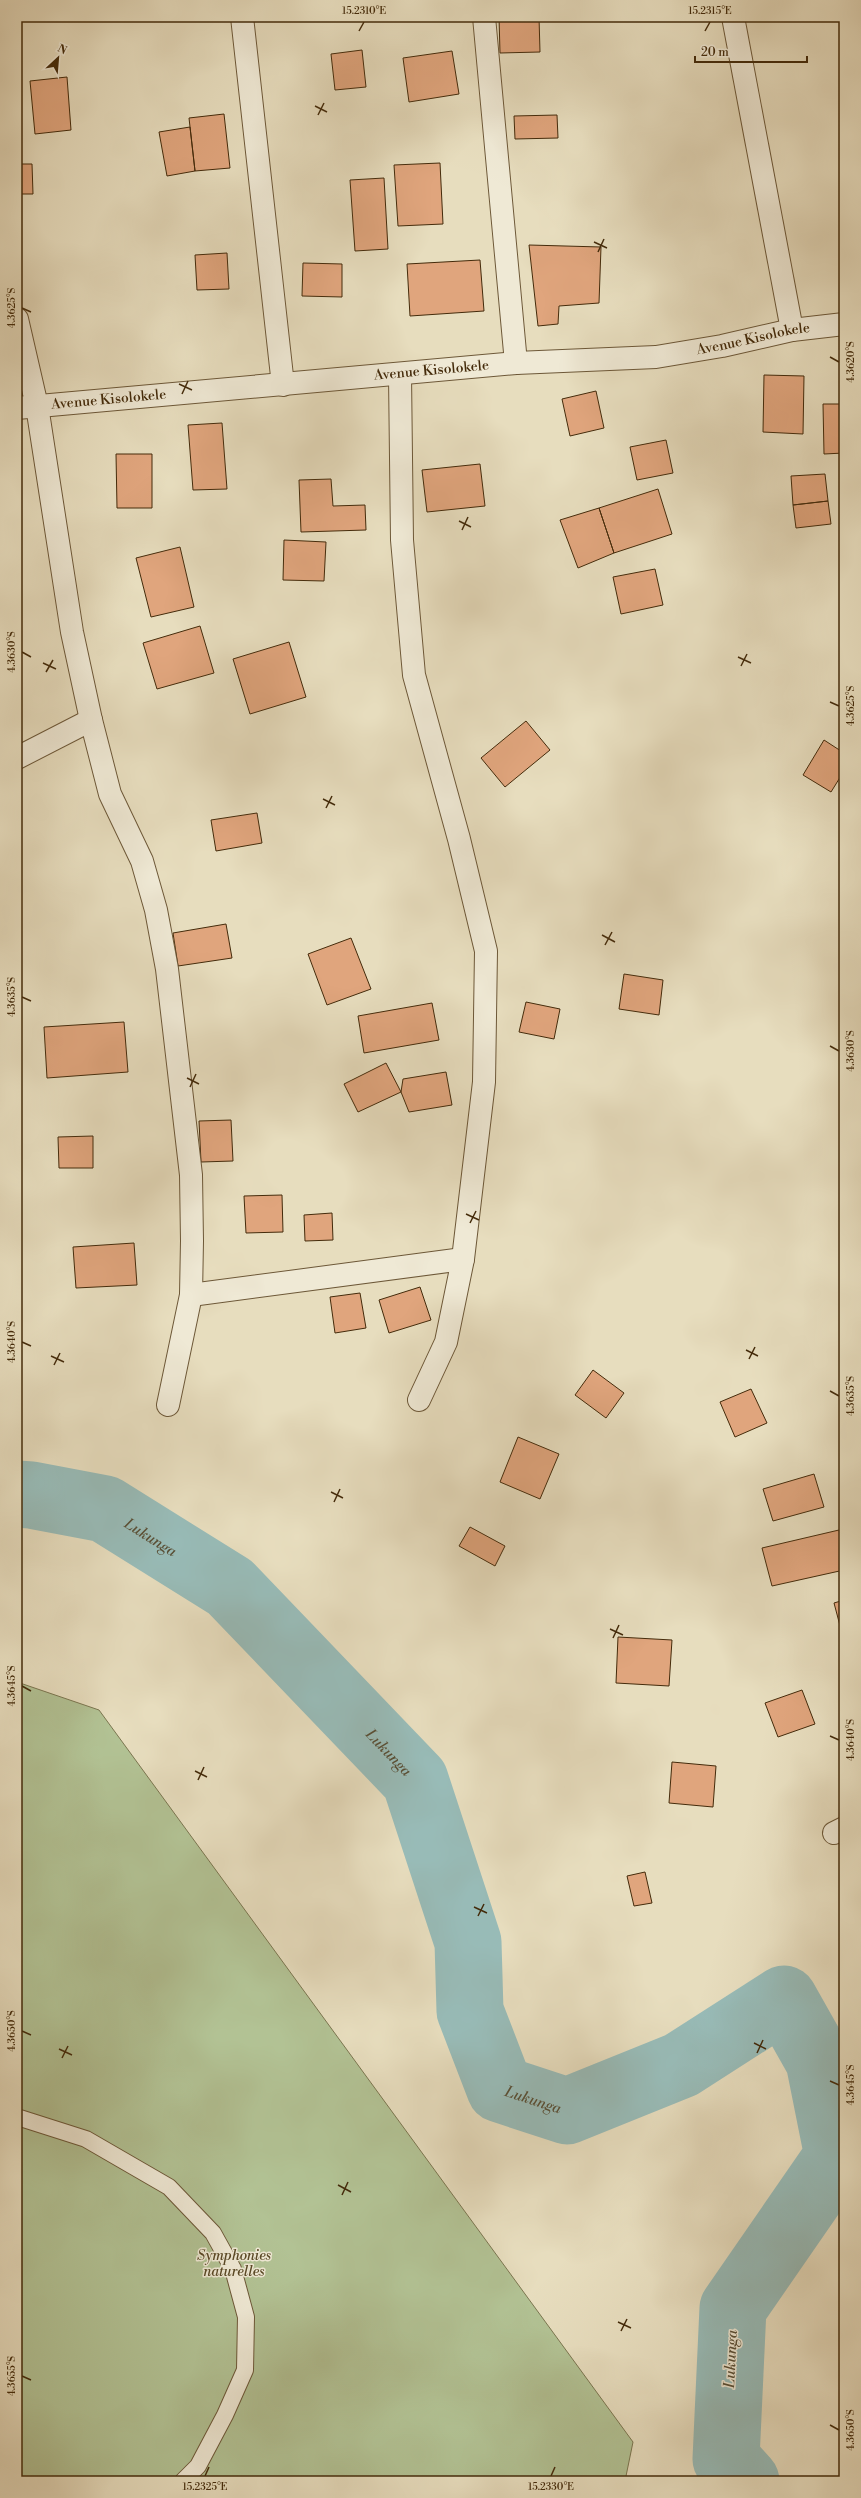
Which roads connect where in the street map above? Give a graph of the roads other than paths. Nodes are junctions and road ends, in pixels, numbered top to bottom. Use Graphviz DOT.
graph roads {
  1 [pos="242,17"];
  2 [pos="484,17"];
  3 [pos="733,17"];
  4 [pos="17,319"];
  5 [pos="844,324"];
  6 [pos="792,330"];
  7 [pos="516,363"];
  8 [pos="400,375"];
  9 [pos="283,385"];
  10 [pos="27,407"];
  11 [pos="91,720"];
  12 [pos="17,758"];
  13 [pos="463,1259"];
  14 [pos="191,1295"];
  15 [pos="419,1400"];
  16 [pos="168,1405"];
  17 [pos="17,2117"];
  18 [pos="183,2481"];
  1 -- 9 [label="street"];
  2 -- 7 [label="street"];
  3 -- 6 [label="street"];
  4 -- 10 [label="street"];
  5 -- 6 [label="street, Avenue Kisolokele"];
  6 -- 7 [label="street, Avenue Kisolokele"];
  7 -- 8 [label="street, Avenue Kisolokele"];
  8 -- 9 [label="street, Avenue Kisolokele"];
  8 -- 13 [label="street"];
  9 -- 10 [label="street, Avenue Kisolokele"];
  10 -- 11 [label="street"];
  11 -- 12 [label="street"];
  11 -- 14 [label="street"];
  13 -- 14 [label="street"];
  13 -- 15 [label="street"];
  14 -- 16 [label="street"];
  17 -- 18 [label="lane"];
}
